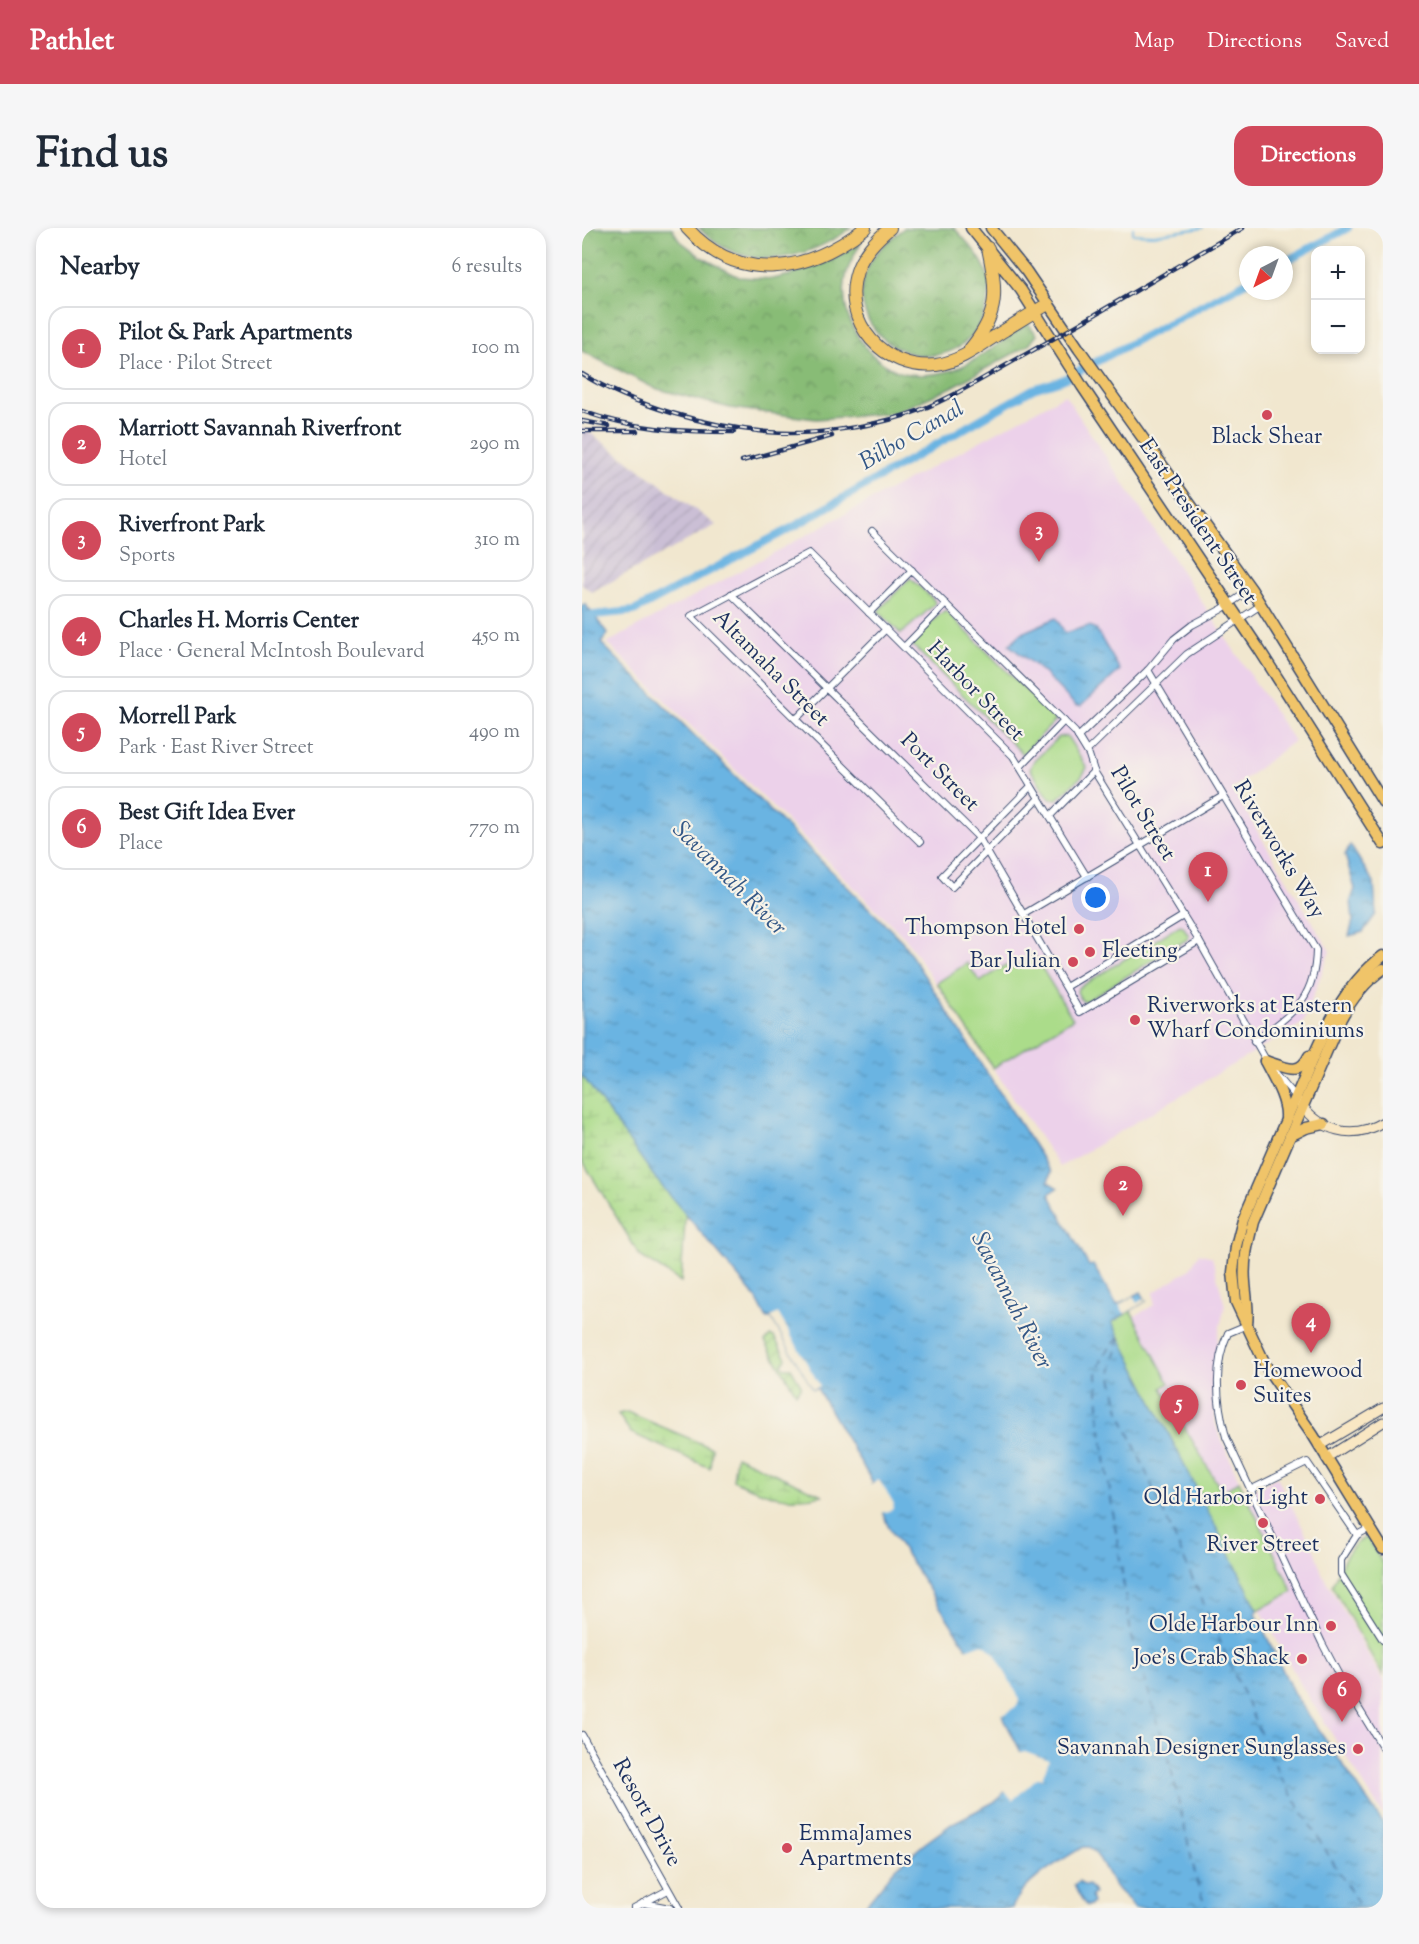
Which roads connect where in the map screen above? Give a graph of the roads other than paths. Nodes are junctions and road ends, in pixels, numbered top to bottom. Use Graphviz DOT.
graph roads {
  1 [pos="687,228"];
  2 [pos="865,228"];
  3 [pos="890,228"];
  4 [pos="971,228"];
  5 [pos="991,228"];
  6 [pos="988,248"];
  7 [pos="1048,304"];
  8 [pos="1035,312"];
  9 [pos="965,355"];
  10 [pos="872,531"];
  11 [pos="809,553"];
  12 [pos="912,570"];
  13 [pos="1251,589"];
  14 [pos="731,594"];
  15 [pos="946,604"];
  16 [pos="1229,604"];
  17 [pos="1261,605"];
  18 [pos="869,613"];
  19 [pos="1239,620"];
  20 [pos="885,629"];
  21 [pos="905,646"];
  22 [pos="1148,670"];
  23 [pos="1156,683"];
  24 [pos="826,688"];
  25 [pos="795,719"];
  26 [pos="1064,722"];
  27 [pos="1078,737"];
  28 [pos="1087,752"];
  29 [pos="1020,767"];
  30 [pos="1094,771"];
  31 [pos="1032,786"];
  32 [pos="1223,795"];
  33 [pos="1039,798"];
  34 [pos="1383,802"];
  35 [pos="1050,816"];
  36 [pos="979,838"];
  37 [pos="920,842"];
  38 [pos="1383,844"];
  39 [pos="1140,845"];
  40 [pos="986,851"];
  41 [pos="1087,877"];
  42 [pos="1024,914"];
  43 [pos="1183,916"];
  44 [pos="1199,941"];
  45 [pos="1383,957"];
  46 [pos="1383,969"];
  47 [pos="1066,987"];
  48 [pos="1335,1012"];
  49 [pos="1254,1042"];
  50 [pos="1266,1061"];
  51 [pos="1296,1097"];
  52 [pos="1303,1107"];
  53 [pos="1286,1120"];
  54 [pos="1383,1122"];
  55 [pos="1324,1124"];
  56 [pos="1290,1136"];
  57 [pos="1247,1325"];
  58 [pos="1383,1408"];
  59 [pos="1383,1422"];
  60 [pos="1319,1446"];
  61 [pos="1326,1458"];
  62 [pos="1250,1490"];
  63 [pos="1370,1528"];
  64 [pos="1357,1535"];
  65 [pos="1383,1548"];
  66 [pos="1383,1640"];
  67 [pos="582,1735"];
  68 [pos="1383,1748"];
  69 [pos="668,1890"];
  70 [pos="643,1903"];
  71 [pos="634,1908"];
  72 [pos="670,1908"];
  73 [pos="679,1908"];
  1 -- 2 [label="highway"];
  3 -- 9 [label="highway"];
  4 -- 6 [label="main road, East President Street"];
  5 -- 7 [label="main road, East President Street"];
  6 -- 8 [label="main road, East President Street"];
  6 -- 9 [label="highway"];
  7 -- 8 [label="highway"];
  7 -- 13 [label="main road, East President Street"];
  8 -- 9 [label="highway"];
  8 -- 16 [label="main road, East President Street"];
  10 -- 12 [label="street, Pilot Street"];
  11 -- 14 [label="street, Altamaha Street"];
  11 -- 18 [label="street, Harbor Street"];
  12 -- 15 [label="street, Pilot Street"];
  12 -- 18 [label="street"];
  13 -- 16 [label="street"];
  13 -- 17 [label="main road, East President Street"];
  14 -- 24 [label="street, Port Street"];
  14 -- 25 [label="street, Altamaha Street"];
  15 -- 21 [label="street"];
  15 -- 26 [label="street, Pilot Street"];
  16 -- 19 [label="main road, East President Street"];
  16 -- 22 [label="street"];
  17 -- 19 [label="street"];
  17 -- 34 [label="main road, East President Street"];
  18 -- 20 [label="street, Harbor Street"];
  19 -- 23 [label="street"];
  19 -- 38 [label="main road, East President Street"];
  20 -- 21 [label="street, Harbor Street"];
  20 -- 24 [label="street"];
  21 -- 29 [label="street, Harbor Street"];
  22 -- 23 [label="street, Riverworks Way"];
  22 -- 27 [label="street"];
  23 -- 28 [label="street"];
  23 -- 32 [label="street, Riverworks Way"];
  24 -- 25 [label="street"];
  24 -- 36 [label="street, Port Street"];
  25 -- 37 [label="street, Altamaha Street"];
  26 -- 27 [label="street, Pilot Street"];
  26 -- 29 [label="street"];
  27 -- 28 [label="street, Pilot Street"];
  28 -- 30 [label="street, Pilot Street"];
  29 -- 31 [label="street, Harbor Street"];
  30 -- 35 [label="street"];
  30 -- 39 [label="street, Pilot Street"];
  31 -- 33 [label="street, Harbor Street"];
  31 -- 36 [label="street"];
  32 -- 39 [label="street"];
  32 -- 49 [label="street, Riverworks Way"];
  33 -- 35 [label="street, Harbor Street"];
  33 -- 40 [label="street"];
  35 -- 41 [label="street, Harbor Street"];
  36 -- 40 [label="street, Port Street"];
  36 -- 40 [label="street"];
  39 -- 41 [label="street"];
  39 -- 43 [label="street, Pilot Street"];
  40 -- 42 [label="street, Port Street"];
  41 -- 42 [label="street"];
  42 -- 47 [label="street, Port Street"];
  43 -- 44 [label="street, Pilot Street"];
  43 -- 47 [label="street"];
  44 -- 47 [label="street, Port Street"];
  44 -- 49 [label="street, Pilot Street"];
  45 -- 48 [label="main road"];
  46 -- 52 [label="main road"];
  48 -- 50 [label="main road"];
  48 -- 51 [label="main road"];
  49 -- 50 [label="street, Pilot Street"];
  50 -- 51 [label="street, Pilot Street"];
  50 -- 53 [label="main road"];
  51 -- 52 [label="main road"];
  51 -- 53 [label="main road"];
  52 -- 55 [label="main road"];
  52 -- 56 [label="main road"];
  53 -- 57 [label="main road"];
  54 -- 55 [label="main road"];
  55 -- 56 [label="main road"];
  56 -- 57 [label="main road"];
  57 -- 60 [label="main road"];
  57 -- 62 [label="street"];
  58 -- 60 [label="main road"];
  59 -- 61 [label="main road"];
  60 -- 61 [label="main road"];
  61 -- 63 [label="main road"];
  62 -- 64 [label="street"];
  62 -- 68 [label="street"];
  63 -- 64 [label="street"];
  63 -- 65 [label="main road"];
  64 -- 66 [label="street"];
  67 -- 69 [label="street, Resort Drive"];
  69 -- 70 [label="street"];
  69 -- 73 [label="street, Resort Drive"];
  70 -- 71 [label="street"];
  70 -- 72 [label="street"];
}
